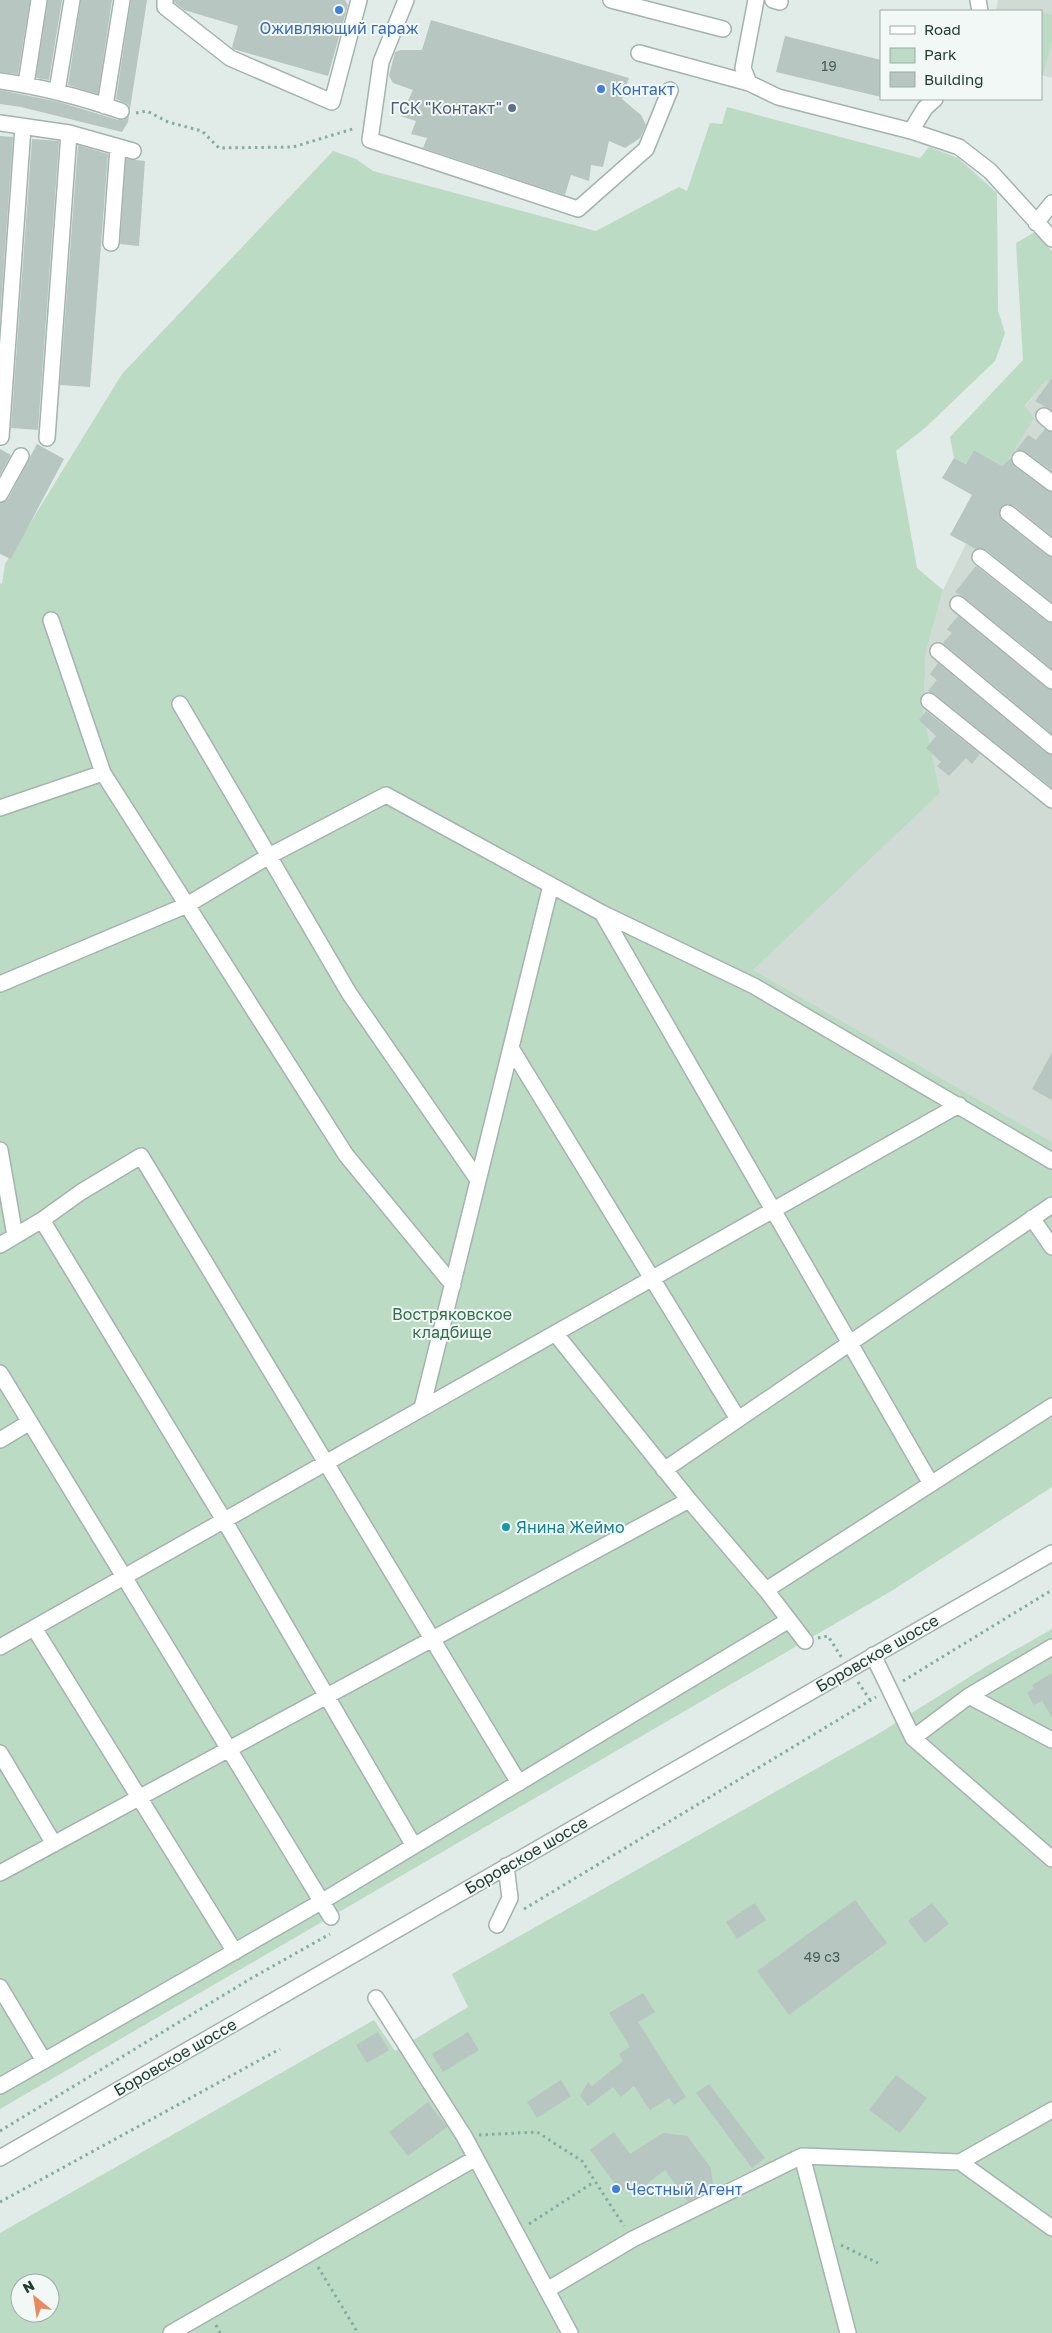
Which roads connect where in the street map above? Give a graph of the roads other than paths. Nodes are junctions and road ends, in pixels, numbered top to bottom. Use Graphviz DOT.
graph roads {
  1 [pos="40,0"];
  2 [pos="72,0"];
  3 [pos="122,0"];
  4 [pos="166,0"];
  5 [pos="359,0"];
  6 [pos="406,0"];
  7 [pos="611,0"];
  8 [pos="756,0"];
  9 [pos="723,29"];
  10 [pos="639,53"];
  11 [pos="0,81"];
  12 [pos="749,83"];
  13 [pos="26,84"];
  14 [pos="670,90"];
  15 [pos="57,91"];
  16 [pos="934,100"];
  17 [pos="105,106"];
  18 [pos="121,111"];
  19 [pos="0,123"];
  20 [pos="23,127"];
  21 [pos="911,131"];
  22 [pos="69,133"];
  23 [pos="118,147"];
  24 [pos="133,151"];
  25 [pos="1052,203"];
  26 [pos="1036,223"];
  27 [pos="1052,239"];
  28 [pos="110,243"];
  29 [pos="1,437"];
  30 [pos="47,438"];
  31 [pos="21,456"];
  32 [pos="1020,459"];
  33 [pos="1052,484"];
  34 [pos="0,494"];
  35 [pos="1008,513"];
  36 [pos="1052,548"];
  37 [pos="980,557"];
  38 [pos="958,604"];
  39 [pos="1052,614"];
  40 [pos="51,620"];
  41 [pos="938,651"];
  42 [pos="1052,681"];
  43 [pos="929,701"];
  44 [pos="180,704"];
  45 [pos="1052,746"];
  46 [pos="103,773"];
  47 [pos="1052,800"];
  48 [pos="0,808"];
  49 [pos="269,856"];
  50 [pos="551,885"];
  51 [pos="187,905"];
  52 [pos="602,913"];
  53 [pos="0,984"];
  54 [pos="510,1048"];
  55 [pos="958,1105"];
  56 [pos="0,1150"];
  57 [pos="1052,1161"];
  58 [pos="478,1180"];
  59 [pos="1052,1205"];
  60 [pos="773,1210"];
  61 [pos="1032,1218"];
  62 [pos="42,1220"];
  63 [pos="15,1236"];
  64 [pos="0,1245"];
  65 [pos="1052,1247"];
  66 [pos="652,1278"];
  67 [pos="452,1285"];
  68 [pos="554,1333"];
  69 [pos="850,1343"];
  70 [pos="0,1373"];
  71 [pos="1052,1406"];
  72 [pos="422,1408"];
  73 [pos="738,1419"];
  74 [pos="30,1422"];
  75 [pos="0,1440"];
  76 [pos="326,1463"];
  77 [pos="664,1470"];
  78 [pos="931,1484"];
  79 [pos="689,1500"];
  80 [pos="224,1520"];
  81 [pos="1052,1553"];
  82 [pos="124,1577"];
  83 [pos="766,1590"];
  84 [pos="789,1620"];
  85 [pos="34,1628"];
  86 [pos="432,1639"];
  87 [pos="805,1641"];
  88 [pos="0,1647"];
  89 [pos="1052,1647"];
  90 [pos="873,1655"];
  91 [pos="327,1696"];
  92 [pos="968,1696"];
  93 [pos="913,1738"];
  94 [pos="1052,1740"];
  95 [pos="228,1749"];
  96 [pos="0,1753"];
  97 [pos="519,1783"];
  98 [pos="139,1797"];
  99 [pos="54,1844"];
  100 [pos="414,1846"];
  101 [pos="1052,1859"];
  102 [pos="506,1866"];
  103 [pos="0,1873"];
  104 [pos="321,1902"];
  105 [pos="334,1923"];
  106 [pos="497,1925"];
  107 [pos="235,1952"];
  108 [pos="0,1987"];
  109 [pos="376,1998"];
  110 [pos="44,2061"];
  111 [pos="0,2086"];
  112 [pos="1052,2110"];
  113 [pos="802,2156"];
  114 [pos="0,2158"];
  115 [pos="476,2158"];
  116 [pos="960,2162"];
  117 [pos="1052,2228"];
  118 [pos="547,2290"];
  119 [pos="171,2333"];
  120 [pos="570,2333"];
  121 [pos="848,2333"];
  1 -- 13 [label="street"];
  2 -- 15 [label="street"];
  3 -- 17 [label="street"];
  4 -- 5 [label="street"];
  6 -- 14 [label="street"];
  7 -- 9 [label="street"];
  8 -- 12 [label="street"];
  10 -- 12 [label="street"];
  11 -- 13 [label="street"];
  12 -- 21 [label="street"];
  13 -- 15 [label="street"];
  15 -- 17 [label="street"];
  16 -- 21 [label="street"];
  17 -- 18 [label="street"];
  19 -- 20 [label="street"];
  20 -- 22 [label="street"];
  20 -- 29 [label="street"];
  21 -- 26 [label="street"];
  22 -- 23 [label="street"];
  22 -- 30 [label="street"];
  23 -- 24 [label="street"];
  23 -- 28 [label="street"];
  25 -- 26 [label="street"];
  26 -- 27 [label="street"];
  31 -- 34 [label="street"];
  32 -- 33 [label="street"];
  35 -- 36 [label="street"];
  37 -- 39 [label="street"];
  38 -- 42 [label="street"];
  40 -- 46 [label="street"];
  41 -- 45 [label="street"];
  43 -- 47 [label="street"];
  44 -- 49 [label="street"];
  46 -- 48 [label="street"];
  46 -- 51 [label="street"];
  49 -- 50 [label="street"];
  49 -- 51 [label="street"];
  49 -- 58 [label="street"];
  50 -- 52 [label="street"];
  50 -- 54 [label="street"];
  51 -- 53 [label="street"];
  51 -- 67 [label="street"];
  52 -- 55 [label="street"];
  52 -- 60 [label="street"];
  54 -- 58 [label="street"];
  54 -- 66 [label="street"];
  55 -- 57 [label="street"];
  55 -- 60 [label="street"];
  56 -- 63 [label="street"];
  58 -- 67 [label="street"];
  59 -- 61 [label="street"];
  60 -- 66 [label="street"];
  60 -- 69 [label="street"];
  61 -- 65 [label="street"];
  61 -- 69 [label="street"];
  62 -- 63 [label="street"];
  62 -- 76 [label="street"];
  62 -- 80 [label="street"];
  63 -- 64 [label="street"];
  66 -- 68 [label="street"];
  66 -- 73 [label="street"];
  67 -- 72 [label="street"];
  68 -- 72 [label="street"];
  68 -- 77 [label="street"];
  69 -- 73 [label="street"];
  69 -- 78 [label="street"];
  70 -- 74 [label="street"];
  71 -- 78 [label="street"];
  72 -- 76 [label="street"];
  73 -- 77 [label="street"];
  74 -- 75 [label="street"];
  74 -- 82 [label="street"];
  76 -- 80 [label="street"];
  76 -- 86 [label="street"];
  77 -- 79 [label="street"];
  78 -- 83 [label="street"];
  79 -- 83 [label="street"];
  79 -- 86 [label="street"];
  80 -- 82 [label="street"];
  80 -- 91 [label="street"];
  81 -- 90 [label="street, Боровское шоссе"];
  82 -- 85 [label="street"];
  82 -- 95 [label="street"];
  83 -- 84 [label="street"];
  84 -- 87 [label="street"];
  84 -- 97 [label="street"];
  85 -- 88 [label="street"];
  85 -- 98 [label="street"];
  86 -- 91 [label="street"];
  86 -- 97 [label="street"];
  89 -- 92 [label="street"];
  90 -- 93 [label="street"];
  90 -- 102 [label="street, Боровское шоссе"];
  91 -- 95 [label="street"];
  91 -- 100 [label="street"];
  92 -- 93 [label="street"];
  92 -- 94 [label="street"];
  93 -- 101 [label="street"];
  95 -- 98 [label="street"];
  95 -- 104 [label="street"];
  96 -- 99 [label="street"];
  97 -- 100 [label="street"];
  98 -- 99 [label="street"];
  98 -- 107 [label="street"];
  99 -- 103 [label="street"];
  100 -- 104 [label="street"];
  102 -- 106 [label="street"];
  102 -- 114 [label="street, Боровское шоссе"];
  104 -- 105 [label="street"];
  104 -- 107 [label="street"];
  107 -- 110 [label="street"];
  108 -- 110 [label="street"];
  109 -- 115 [label="street"];
  110 -- 111 [label="street"];
  112 -- 116 [label="street"];
  113 -- 116 [label="street"];
  113 -- 118 [label="street"];
  113 -- 121 [label="street"];
  115 -- 118 [label="street"];
  115 -- 119 [label="street"];
  116 -- 117 [label="street"];
  118 -- 120 [label="street"];
}
